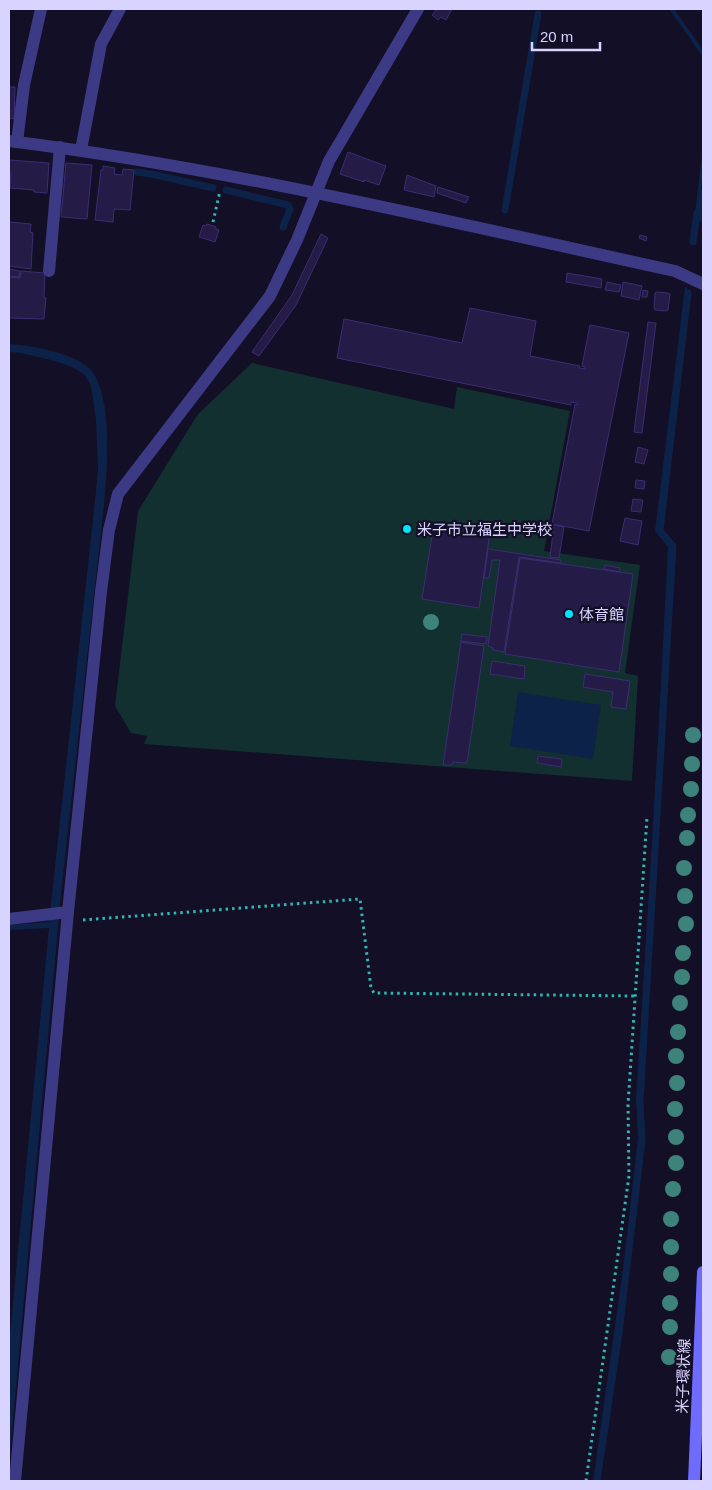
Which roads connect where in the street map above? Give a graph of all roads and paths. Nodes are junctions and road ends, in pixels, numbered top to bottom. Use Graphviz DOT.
graph roads {
  1 [pos="42,9"];
  2 [pos="120,9"];
  3 [pos="418,9"];
  4 [pos="13,141"];
  5 [pos="60,147"];
  6 [pos="81,150"];
  7 [pos="223,175"];
  8 [pos="316,194"];
  9 [pos="213,222"];
  10 [pos="49,271"];
  11 [pos="703,284"];
  12 [pos="647,817"];
  13 [pos="68,916"];
  14 [pos="9,919"];
  15 [pos="635,996"];
  16 [pos="703,1272"];
  17 [pos="15,1481"];
  18 [pos="586,1481"];
  19 [pos="694,1481"];
  1 -- 4 [label="street"];
  2 -- 6 [label="street"];
  3 -- 8 [label="street"];
  4 -- 5 [label="street"];
  5 -- 6 [label="street"];
  5 -- 10 [label="street"];
  6 -- 7 [label="street"];
  7 -- 8 [label="street"];
  7 -- 9 [label="path"];
  8 -- 11 [label="street"];
  8 -- 13 [label="street"];
  12 -- 15 [label="path"];
  13 -- 14 [label="street"];
  13 -- 15 [label="path"];
  13 -- 17 [label="street"];
  15 -- 18 [label="path"];
  16 -- 19 [label="main road, 米子環状線"];
}
